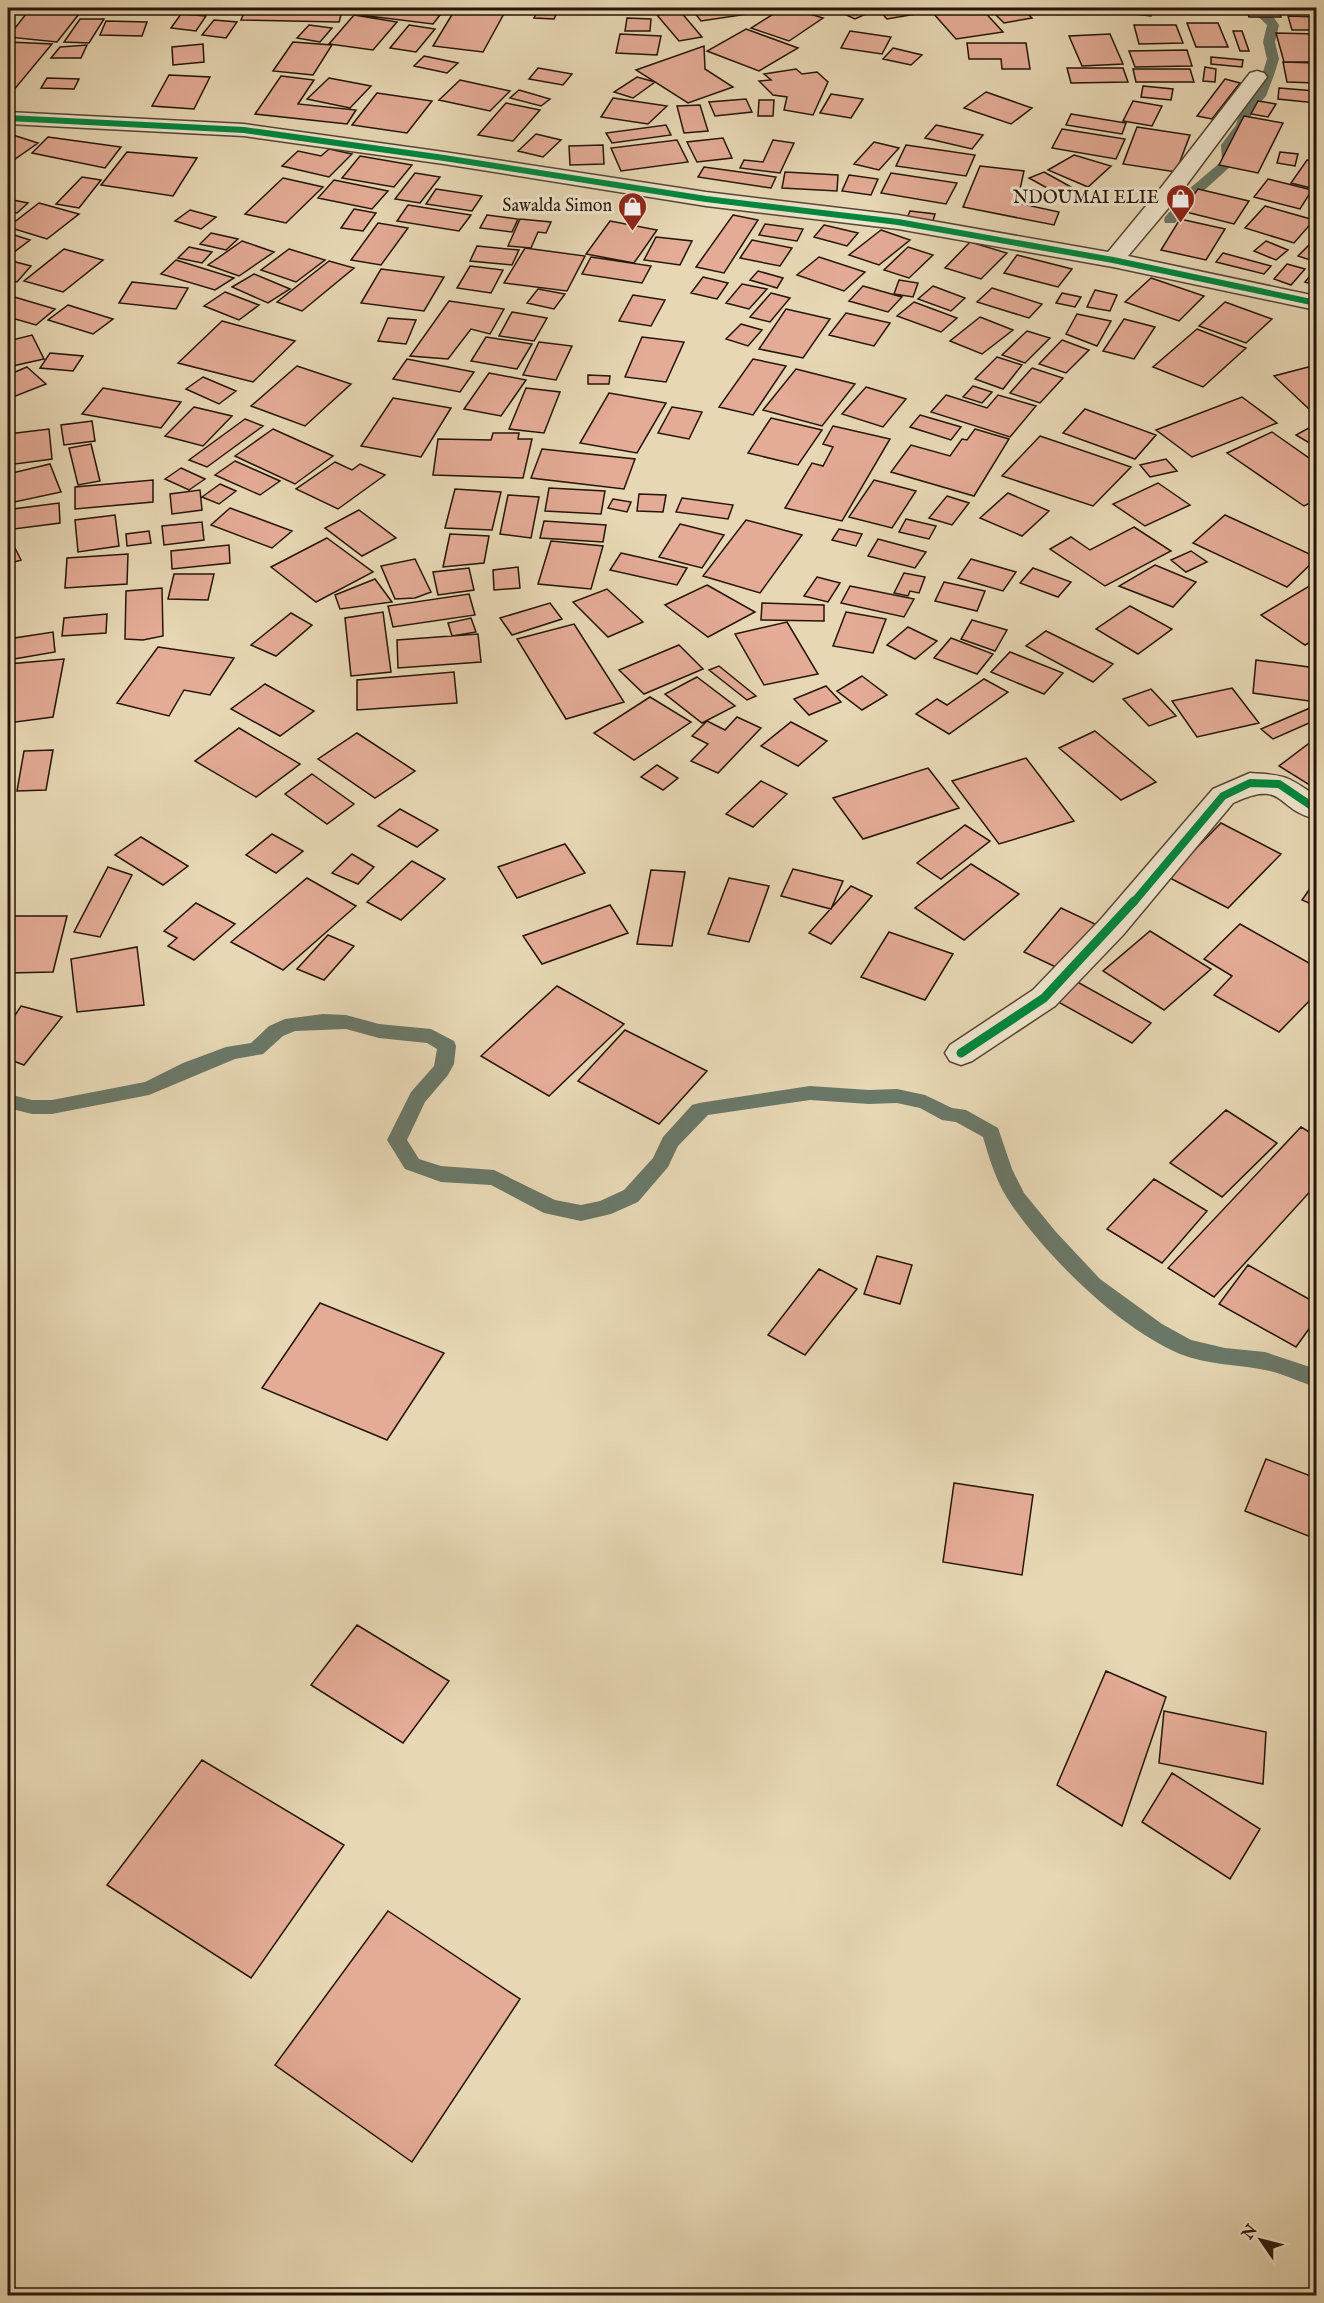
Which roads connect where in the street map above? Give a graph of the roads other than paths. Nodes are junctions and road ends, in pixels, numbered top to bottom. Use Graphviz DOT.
graph roads {
  1 [pos="1257,77"];
  2 [pos="8,118"];
  3 [pos="1113,260"];
  4 [pos="1317,303"];
  5 [pos="1317,809"];
  6 [pos="961,1053"];
  1 -- 3 [label="street"];
  2 -- 3 [label="street"];
  3 -- 4 [label="street"];
  5 -- 6 [label="street"];
}
